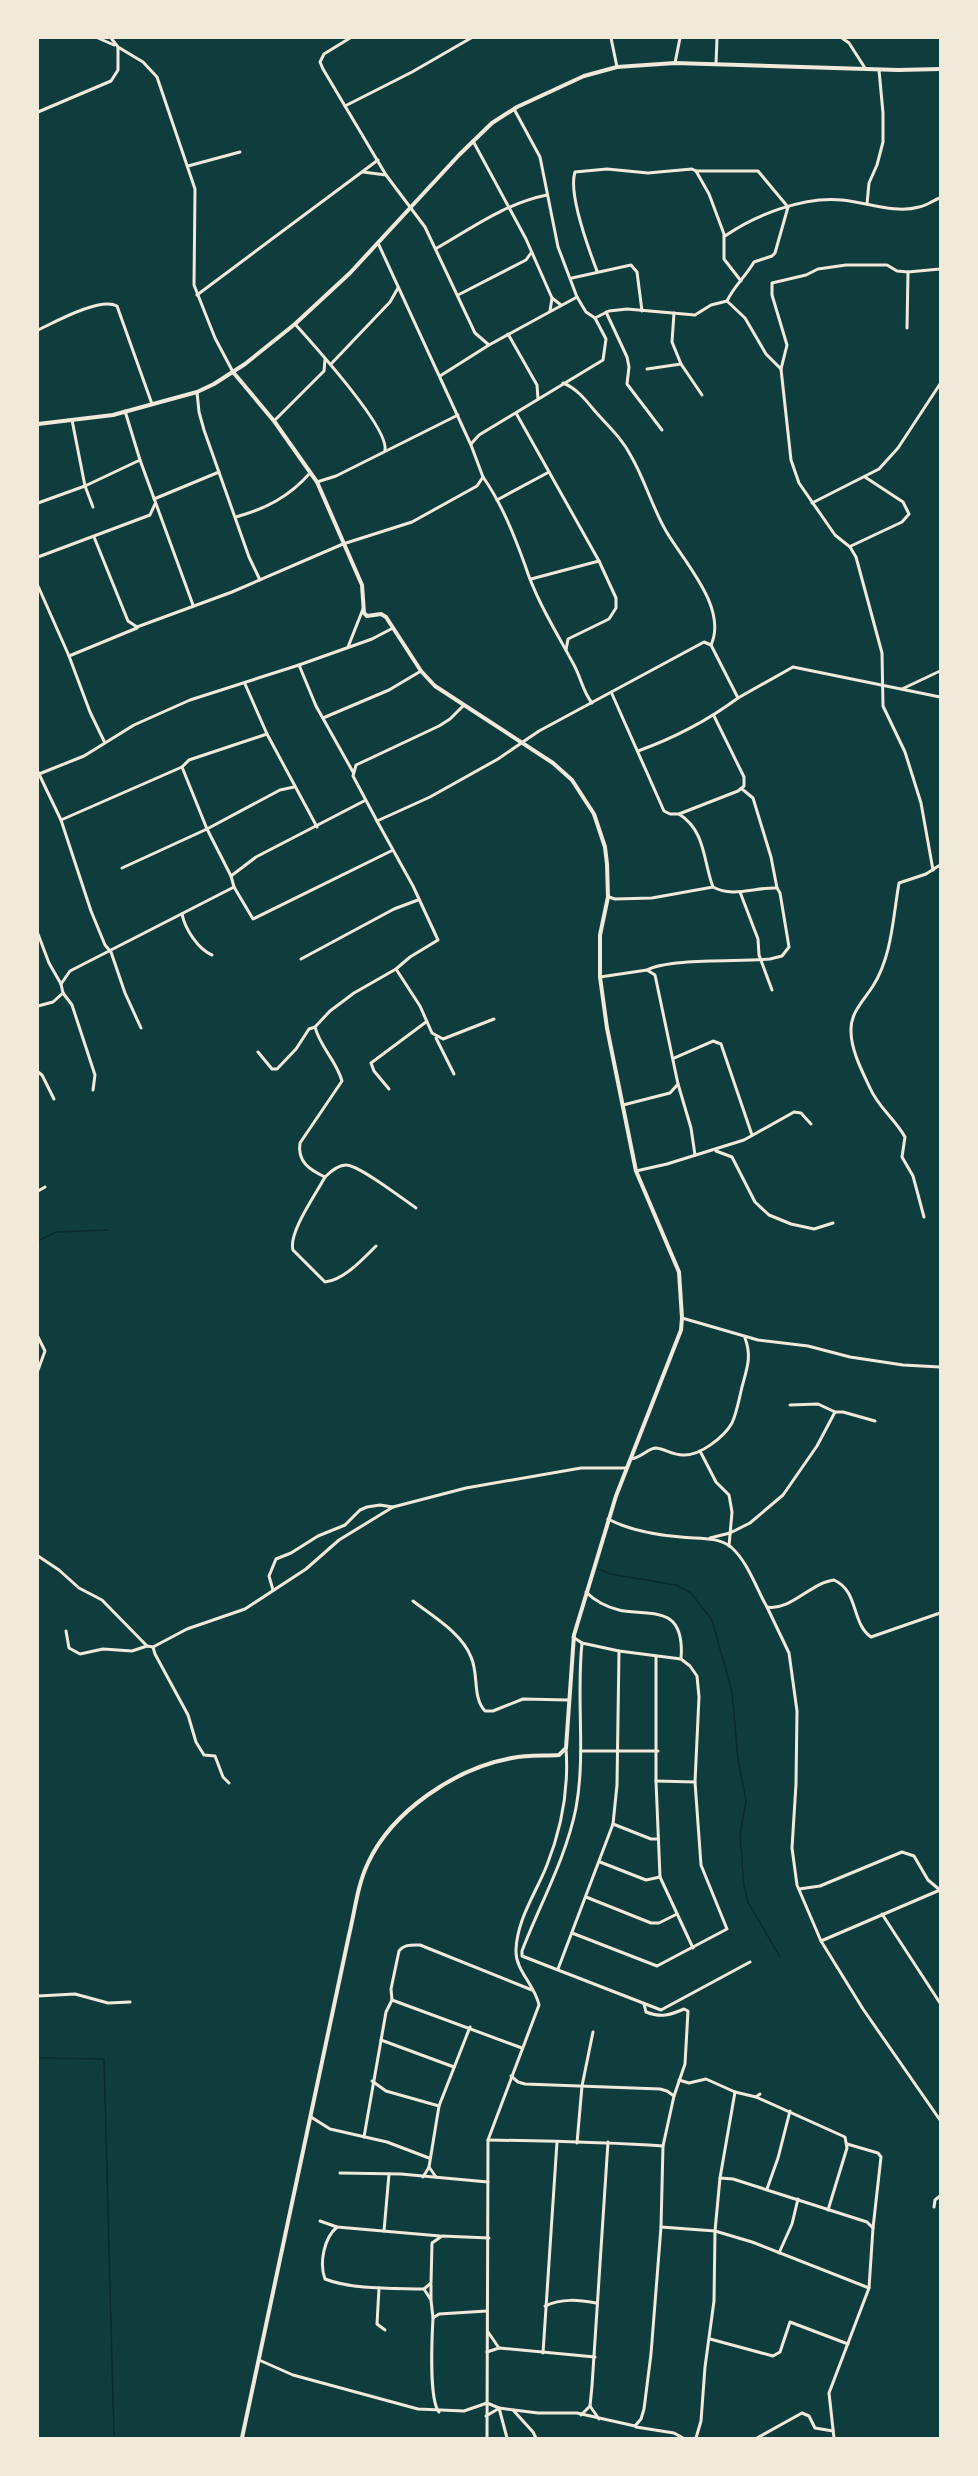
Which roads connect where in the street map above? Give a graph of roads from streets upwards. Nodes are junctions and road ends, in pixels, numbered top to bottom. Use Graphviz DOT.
graph roads {
  1 [pos="98,38"];
  2 [pos="111,38"];
  3 [pos="350,38"];
  4 [pos="470,38"];
  5 [pos="611,38"];
  6 [pos="680,38"];
  7 [pos="717,38"];
  8 [pos="842,38"];
  9 [pos="117,46"];
  10 [pos="675,63"];
  11 [pos="716,66"];
  12 [pos="617,67"];
  13 [pos="865,68"];
  14 [pos="879,69"];
  15 [pos="940,69"];
  16 [pos="345,106"];
  17 [pos="514,109"];
  18 [pos="38,112"];
  19 [pos="472,141"];
  20 [pos="240,152"];
  21 [pos="378,160"];
  22 [pos="188,166"];
  23 [pos="696,171"];
  24 [pos="362,172"];
  25 [pos="386,175"];
  26 [pos="547,195"];
  27 [pos="940,198"];
  28 [pos="867,204"];
  29 [pos="509,206"];
  30 [pos="788,207"];
  31 [pos="411,209"];
  32 [pos="725,236"];
  33 [pos="378,243"];
  34 [pos="437,248"];
  35 [pos="532,252"];
  36 [pos="940,269"];
  37 [pos="597,271"];
  38 [pos="908,272"];
  39 [pos="571,278"];
  40 [pos="741,281"];
  41 [pos="398,288"];
  42 [pos="197,295"];
  43 [pos="458,295"];
  44 [pos="577,297"];
  45 [pos="552,298"];
  46 [pos="727,302"];
  47 [pos="561,305"];
  48 [pos="550,311"];
  49 [pos="642,311"];
  50 [pos="606,312"];
  51 [pos="674,313"];
  52 [pos="595,318"];
  53 [pos="295,324"];
  54 [pos="907,328"];
  55 [pos="38,330"];
  56 [pos="508,334"];
  57 [pos="489,345"];
  58 [pos="325,358"];
  59 [pos="331,364"];
  60 [pos="681,364"];
  61 [pos="647,369"];
  62 [pos="781,369"];
  63 [pos="233,372"];
  64 [pos="440,376"];
  65 [pos="563,383"];
  66 [pos="940,384"];
  67 [pos="538,388"];
  68 [pos="197,392"];
  69 [pos="550,392"];
  70 [pos="702,395"];
  71 [pos="538,399"];
  72 [pos="152,404"];
  73 [pos="125,411"];
  74 [pos="516,413"];
  75 [pos="458,415"];
  76 [pos="72,420"];
  77 [pos="274,421"];
  78 [pos="38,424"];
  79 [pos="662,430"];
  80 [pos="471,445"];
  81 [pos="385,450"];
  82 [pos="140,460"];
  83 [pos="219,472"];
  84 [pos="311,472"];
  85 [pos="549,472"];
  86 [pos="483,477"];
  87 [pos="865,477"];
  88 [pos="317,482"];
  89 [pos="85,486"];
  90 [pos="497,500"];
  91 [pos="155,502"];
  92 [pos="38,503"];
  93 [pos="812,503"];
  94 [pos="93,507"];
  95 [pos="150,515"];
  96 [pos="159,515"];
  97 [pos="236,517"];
  98 [pos="94,537"];
  99 [pos="343,544"];
  100 [pos="850,547"];
  101 [pos="38,557"];
  102 [pos="599,561"];
  103 [pos="531,579"];
  104 [pos="260,580"];
  105 [pos="38,586"];
  106 [pos="193,605"];
  107 [pos="363,609"];
  108 [pos="137,627"];
  109 [pos="393,628"];
  110 [pos="711,645"];
  111 [pos="348,647"];
  112 [pos="566,650"];
  113 [pos="69,656"];
  114 [pos="299,665"];
  115 [pos="421,671"];
  116 [pos="940,671"];
  117 [pos="245,684"];
  118 [pos="884,686"];
  119 [pos="901,690"];
  120 [pos="612,693"];
  121 [pos="940,697"];
  122 [pos="738,698"];
  123 [pos="592,703"];
  124 [pos="464,705"];
  125 [pos="714,716"];
  126 [pos="322,718"];
  127 [pos="267,734"];
  128 [pos="105,742"];
  129 [pos="521,742"];
  130 [pos="638,751"];
  131 [pos="182,766"];
  132 [pos="353,772"];
  133 [pos="38,773"];
  134 [pos="294,787"];
  135 [pos="742,789"];
  136 [pos="364,801"];
  137 [pos="679,814"];
  138 [pos="61,820"];
  139 [pos="377,822"];
  140 [pos="316,826"];
  141 [pos="207,829"];
  142 [pos="392,851"];
  143 [pos="940,865"];
  144 [pos="122,868"];
  145 [pos="933,870"];
  146 [pos="231,876"];
  147 [pos="234,887"];
  148 [pos="713,887"];
  149 [pos="777,888"];
  150 [pos="740,892"];
  151 [pos="608,897"];
  152 [pos="418,900"];
  153 [pos="182,914"];
  154 [pos="38,934"];
  155 [pos="43,948"];
  156 [pos="38,951"];
  157 [pos="111,952"];
  158 [pos="212,956"];
  159 [pos="301,959"];
  160 [pos="761,960"];
  161 [pos="396,969"];
  162 [pos="647,970"];
  163 [pos="600,977"];
  164 [pos="61,984"];
  165 [pos="772,990"];
  166 [pos="63,993"];
  167 [pos="38,1006"];
  168 [pos="494,1019"];
  169 [pos="426,1022"];
  170 [pos="315,1027"];
  171 [pos="141,1028"];
  172 [pos="435,1036"];
  173 [pos="258,1052"];
  174 [pos="674,1058"];
  175 [pos="38,1072"];
  176 [pos="454,1074"];
  177 [pos="678,1084"];
  178 [pos="389,1089"];
  179 [pos="93,1090"];
  180 [pos="54,1099"];
  181 [pos="623,1105"];
  182 [pos="811,1124"];
  183 [pos="752,1135"];
  184 [pos="713,1150"];
  185 [pos="695,1155"];
  186 [pos="636,1171"];
  187 [pos="325,1178"];
  188 [pos="45,1187"];
  189 [pos="38,1191"];
  190 [pos="416,1208"];
  191 [pos="924,1217"];
  192 [pos="833,1223"];
  193 [pos="376,1246"];
  194 [pos="682,1318"];
  195 [pos="38,1337"];
  196 [pos="745,1338"];
  197 [pos="940,1367"];
  198 [pos="38,1370"];
  199 [pos="790,1406"];
  200 [pos="835,1412"];
  201 [pos="875,1421"];
  202 [pos="700,1451"];
  203 [pos="630,1459"];
  204 [pos="626,1468"];
  205 [pos="393,1507"];
  206 [pos="608,1519"];
  207 [pos="730,1533"];
  208 [pos="710,1539"];
  209 [pos="729,1546"];
  210 [pos="38,1556"];
  211 [pos="273,1592"];
  212 [pos="585,1592"];
  213 [pos="413,1601"];
  214 [pos="767,1607"];
  215 [pos="940,1613"];
  216 [pos="66,1631"];
  217 [pos="573,1637"];
  218 [pos="582,1643"];
  219 [pos="147,1646"];
  220 [pos="153,1647"];
  221 [pos="619,1651"];
  222 [pos="656,1657"];
  223 [pos="681,1659"];
  224 [pos="568,1700"];
  225 [pos="566,1748"];
  226 [pos="581,1751"];
  227 [pos="618,1751"];
  228 [pos="658,1751"];
  229 [pos="656,1781"];
  230 [pos="694,1782"];
  231 [pos="229,1783"];
  232 [pos="613,1824"];
  233 [pos="658,1839"];
  234 [pos="600,1862"];
  235 [pos="660,1877"];
  236 [pos="799,1889"];
  237 [pos="586,1898"];
  238 [pos="677,1914"];
  239 [pos="882,1914"];
  240 [pos="572,1933"];
  241 [pos="821,1941"];
  242 [pos="693,1948"];
  243 [pos="750,1962"];
  244 [pos="558,1969"];
  245 [pos="534,1991"];
  246 [pos="38,1996"];
  247 [pos="392,2000"];
  248 [pos="130,2002"];
  249 [pos="940,2003"];
  250 [pos="644,2004"];
  251 [pos="470,2027"];
  252 [pos="592,2032"];
  253 [pos="381,2040"];
  254 [pos="522,2048"];
  255 [pos="454,2067"];
  256 [pos="511,2076"];
  257 [pos="679,2080"];
  258 [pos="372,2081"];
  259 [pos="582,2086"];
  260 [pos="735,2092"];
  261 [pos="674,2096"];
  262 [pos="439,2106"];
  263 [pos="790,2111"];
  264 [pos="311,2116"];
  265 [pos="940,2120"];
  266 [pos="364,2137"];
  267 [pos="488,2140"];
  268 [pos="557,2142"];
  269 [pos="608,2142"];
  270 [pos="577,2143"];
  271 [pos="847,2144"];
  272 [pos="663,2146"];
  273 [pos="429,2158"];
  274 [pos="429,2166"];
  275 [pos="340,2173"];
  276 [pos="389,2174"];
  277 [pos="423,2177"];
  278 [pos="437,2178"];
  279 [pos="720,2178"];
  280 [pos="488,2181"];
  281 [pos="767,2190"];
  282 [pos="940,2196"];
  283 [pos="798,2199"];
  284 [pos="934,2207"];
  285 [pos="828,2210"];
  286 [pos="320,2221"];
  287 [pos="337,2227"];
  288 [pos="661,2227"];
  289 [pos="873,2228"];
  290 [pos="384,2231"];
  291 [pos="715,2231"];
  292 [pos="442,2236"];
  293 [pos="489,2238"];
  294 [pos="779,2253"];
  295 [pos="431,2283"];
  296 [pos="379,2288"];
  297 [pos="869,2288"];
  298 [pos="424,2289"];
  299 [pos="431,2300"];
  300 [pos="596,2303"];
  301 [pos="545,2306"];
  302 [pos="433,2309"];
  303 [pos="487,2311"];
  304 [pos="440,2314"];
  305 [pos="434,2318"];
  306 [pos="385,2330"];
  307 [pos="487,2332"];
  308 [pos="710,2339"];
  309 [pos="848,2344"];
  310 [pos="499,2348"];
  311 [pos="487,2352"];
  312 [pos="543,2353"];
  313 [pos="595,2357"];
  314 [pos="258,2360"];
  315 [pos="487,2403"];
  316 [pos="590,2406"];
  317 [pos="499,2408"];
  318 [pos="513,2410"];
  319 [pos="439,2412"];
  320 [pos="581,2415"];
  321 [pos="486,2416"];
  322 [pos="599,2420"];
  323 [pos="635,2426"];
  324 [pos="833,2432"];
  325 [pos="242,2439"];
  326 [pos="487,2439"];
  327 [pos="507,2439"];
  328 [pos="536,2439"];
  329 [pos="683,2439"];
  330 [pos="696,2439"];
  331 [pos="757,2439"];
  332 [pos="834,2439"];
  1 -- 9 [label="street"];
  2 -- 9 [label="street"];
  3 -- 16 [label="street"];
  4 -- 16 [label="street"];
  5 -- 12 [label="street"];
  6 -- 10 [label="street"];
  7 -- 11 [label="street"];
  8 -- 13 [label="street"];
  9 -- 18 [label="street"];
  9 -- 22 [label="street"];
  10 -- 11 [label="street"];
  10 -- 12 [label="street"];
  11 -- 13 [label="street"];
  12 -- 17 [label="street"];
  13 -- 14 [label="street"];
  14 -- 15 [label="street"];
  14 -- 28 [label="street"];
  16 -- 21 [label="street"];
  17 -- 19 [label="street"];
  17 -- 26 [label="street"];
  19 -- 29 [label="street"];
  19 -- 31 [label="street"];
  20 -- 22 [label="street"];
  21 -- 24 [label="street"];
  21 -- 25 [label="street"];
  22 -- 42 [label="street"];
  23 -- 30 [label="street"];
  23 -- 32 [label="street"];
  23 -- 37 [label="street"];
  24 -- 25 [label="street"];
  24 -- 42 [label="street"];
  25 -- 31 [label="street"];
  26 -- 29 [label="street"];
  26 -- 39 [label="street"];
  27 -- 28 [label="street"];
  28 -- 30 [label="street"];
  29 -- 34 [label="street"];
  29 -- 35 [label="street"];
  30 -- 32 [label="street"];
  30 -- 40 [label="street"];
  31 -- 33 [label="street"];
  31 -- 34 [label="street"];
  32 -- 40 [label="street"];
  33 -- 41 [label="street"];
  33 -- 53 [label="street"];
  34 -- 43 [label="street"];
  35 -- 43 [label="street"];
  35 -- 45 [label="street"];
  36 -- 38 [label="street"];
  37 -- 39 [label="street"];
  37 -- 49 [label="street"];
  38 -- 54 [label="street"];
  38 -- 62 [label="street"];
  39 -- 44 [label="street"];
  40 -- 46 [label="street"];
  41 -- 59 [label="street"];
  41 -- 64 [label="street"];
  42 -- 63 [label="street"];
  43 -- 57 [label="street"];
  44 -- 47 [label="street"];
  44 -- 52 [label="street"];
  45 -- 47 [label="street"];
  45 -- 48 [label="street"];
  46 -- 51 [label="street"];
  46 -- 62 [label="street"];
  47 -- 48 [label="street"];
  48 -- 56 [label="street"];
  49 -- 50 [label="street"];
  49 -- 51 [label="street"];
  50 -- 52 [label="street"];
  50 -- 79 [label="street"];
  51 -- 60 [label="street"];
  52 -- 65 [label="street"];
  53 -- 58 [label="street"];
  53 -- 63 [label="street"];
  55 -- 72 [label="street"];
  56 -- 57 [label="street"];
  56 -- 67 [label="street"];
  57 -- 64 [label="street"];
  58 -- 59 [label="street"];
  58 -- 77 [label="street"];
  59 -- 81 [label="street"];
  60 -- 61 [label="street"];
  60 -- 70 [label="street"];
  62 -- 93 [label="street"];
  63 -- 68 [label="street"];
  63 -- 77 [label="street"];
  64 -- 75 [label="street"];
  65 -- 69 [label="street"];
  65 -- 110 [label="street"];
  66 -- 87 [label="street"];
  67 -- 69 [label="street"];
  67 -- 71 [label="street"];
  68 -- 72 [label="street"];
  68 -- 83 [label="street"];
  69 -- 71 [label="street"];
  71 -- 74 [label="street"];
  72 -- 73 [label="street"];
  73 -- 76 [label="street"];
  73 -- 82 [label="street"];
  74 -- 80 [label="street"];
  74 -- 85 [label="street"];
  75 -- 80 [label="street"];
  75 -- 81 [label="street"];
  76 -- 78 [label="street"];
  76 -- 89 [label="street"];
  77 -- 84 [label="street"];
  80 -- 86 [label="street"];
  81 -- 88 [label="street"];
  82 -- 89 [label="street"];
  82 -- 91 [label="street"];
  83 -- 91 [label="street"];
  83 -- 97 [label="street"];
  84 -- 88 [label="street"];
  84 -- 97 [label="street"];
  85 -- 90 [label="street"];
  85 -- 102 [label="street"];
  86 -- 90 [label="street"];
  86 -- 99 [label="street"];
  87 -- 93 [label="street"];
  87 -- 100 [label="street"];
  88 -- 99 [label="street"];
  89 -- 92 [label="street"];
  89 -- 94 [label="street"];
  90 -- 103 [label="street"];
  91 -- 95 [label="street"];
  91 -- 96 [label="street"];
  93 -- 100 [label="street"];
  95 -- 96 [label="street"];
  95 -- 98 [label="street"];
  96 -- 106 [label="street"];
  97 -- 104 [label="street"];
  98 -- 101 [label="street"];
  98 -- 108 [label="street"];
  99 -- 104 [label="street"];
  99 -- 107 [label="street"];
  100 -- 118 [label="street"];
  102 -- 103 [label="street"];
  102 -- 112 [label="street"];
  103 -- 112 [label="street"];
  104 -- 106 [label="street"];
  105 -- 113 [label="street"];
  106 -- 108 [label="street"];
  107 -- 109 [label="street"];
  107 -- 111 [label="street"];
  108 -- 113 [label="street"];
  109 -- 111 [label="street"];
  109 -- 115 [label="street"];
  110 -- 120 [label="street"];
  110 -- 122 [label="street"];
  111 -- 114 [label="street"];
  112 -- 123 [label="street"];
  113 -- 128 [label="street"];
  114 -- 117 [label="street"];
  114 -- 126 [label="street"];
  115 -- 124 [label="street"];
  115 -- 126 [label="street"];
  116 -- 119 [label="street"];
  117 -- 127 [label="street"];
  117 -- 128 [label="street"];
  118 -- 119 [label="street"];
  118 -- 122 [label="street"];
  118 -- 145 [label="street"];
  119 -- 121 [label="street"];
  120 -- 123 [label="street"];
  120 -- 130 [label="street"];
  122 -- 125 [label="street"];
  123 -- 129 [label="street"];
  124 -- 129 [label="street"];
  124 -- 132 [label="street"];
  125 -- 130 [label="street"];
  125 -- 135 [label="street"];
  126 -- 132 [label="street"];
  127 -- 131 [label="street"];
  127 -- 134 [label="street"];
  128 -- 133 [label="street"];
  129 -- 139 [label="street"];
  129 -- 151 [label="street"];
  130 -- 137 [label="street"];
  131 -- 138 [label="street"];
  131 -- 141 [label="street"];
  132 -- 136 [label="street"];
  133 -- 138 [label="street"];
  134 -- 140 [label="street"];
  134 -- 141 [label="street"];
  135 -- 137 [label="street"];
  135 -- 149 [label="street"];
  136 -- 139 [label="street"];
  136 -- 140 [label="street"];
  137 -- 148 [label="street"];
  138 -- 157 [label="street"];
  139 -- 142 [label="street"];
  140 -- 146 [label="street"];
  141 -- 144 [label="street"];
  141 -- 146 [label="street"];
  142 -- 147 [label="street"];
  142 -- 152 [label="street"];
  143 -- 145 [label="street"];
  145 -- 191 [label="street"];
  146 -- 147 [label="street"];
  147 -- 153 [label="street"];
  148 -- 150 [label="street"];
  148 -- 151 [label="street"];
  149 -- 150 [label="street"];
  149 -- 160 [label="street"];
  150 -- 160 [label="street"];
  151 -- 163 [label="street"];
  152 -- 159 [label="street"];
  152 -- 161 [label="street"];
  153 -- 157 [label="street"];
  153 -- 158 [label="street"];
  154 -- 155 [label="street"];
  155 -- 156 [label="street"];
  155 -- 164 [label="street"];
  157 -- 164 [label="street"];
  157 -- 171 [label="street"];
  160 -- 162 [label="street"];
  160 -- 165 [label="street"];
  161 -- 169 [label="street"];
  161 -- 170 [label="street"];
  162 -- 163 [label="street"];
  162 -- 174 [label="street"];
  163 -- 181 [label="street"];
  164 -- 166 [label="street"];
  166 -- 167 [label="street"];
  166 -- 179 [label="street"];
  168 -- 172 [label="street"];
  169 -- 172 [label="street"];
  169 -- 178 [label="street"];
  170 -- 173 [label="street"];
  170 -- 187 [label="street"];
  172 -- 176 [label="street"];
  174 -- 177 [label="street"];
  174 -- 183 [label="street"];
  175 -- 180 [label="street"];
  177 -- 181 [label="street"];
  177 -- 185 [label="street"];
  181 -- 186 [label="street"];
  182 -- 183 [label="street"];
  183 -- 184 [label="street"];
  184 -- 185 [label="street"];
  184 -- 192 [label="street"];
  185 -- 186 [label="street"];
  186 -- 194 [label="street"];
  187 -- 190 [label="street"];
  187 -- 193 [label="street"];
  188 -- 189 [label="street"];
  194 -- 196 [label="street"];
  194 -- 203 [label="street"];
  195 -- 198 [label="street"];
  196 -- 197 [label="street"];
  196 -- 202 [label="street"];
  199 -- 200 [label="street"];
  200 -- 201 [label="street"];
  200 -- 207 [label="street"];
  202 -- 203 [label="street"];
  202 -- 207 [label="street"];
  203 -- 204 [label="street"];
  204 -- 205 [label="street"];
  204 -- 206 [label="street"];
  205 -- 211 [label="street"];
  205 -- 211 [label="street"];
  206 -- 208 [label="street"];
  206 -- 212 [label="street"];
  207 -- 208 [label="street"];
  207 -- 209 [label="street"];
  208 -- 209 [label="street"];
  209 -- 214 [label="street"];
  210 -- 219 [label="street"];
  211 -- 220 [label="street"];
  212 -- 217 [label="street"];
  212 -- 223 [label="street"];
  213 -- 224 [label="street"];
  214 -- 215 [label="street"];
  214 -- 236 [label="street"];
  216 -- 219 [label="street"];
  217 -- 218 [label="street"];
  217 -- 224 [label="street"];
  218 -- 221 [label="street"];
  218 -- 226 [label="street"];
  219 -- 220 [label="street"];
  220 -- 231 [label="street"];
  221 -- 222 [label="street"];
  221 -- 227 [label="street"];
  222 -- 223 [label="street"];
  222 -- 228 [label="street"];
  223 -- 230 [label="street"];
  224 -- 225 [label="street"];
  225 -- 245 [label="street"];
  225 -- 264 [label="street"];
  226 -- 227 [label="street"];
  226 -- 244 [label="street"];
  227 -- 228 [label="street"];
  227 -- 232 [label="street"];
  228 -- 229 [label="street"];
  229 -- 230 [label="street"];
  229 -- 233 [label="street"];
  230 -- 242 [label="street"];
  232 -- 233 [label="street"];
  232 -- 234 [label="street"];
  233 -- 235 [label="street"];
  234 -- 235 [label="street"];
  234 -- 237 [label="street"];
  235 -- 238 [label="street"];
  236 -- 239 [label="street"];
  236 -- 241 [label="street"];
  237 -- 238 [label="street"];
  237 -- 240 [label="street"];
  238 -- 242 [label="street"];
  239 -- 241 [label="street"];
  239 -- 249 [label="street"];
  240 -- 242 [label="street"];
  240 -- 244 [label="street"];
  241 -- 265 [label="street"];
  243 -- 250 [label="street"];
  244 -- 250 [label="street"];
  245 -- 247 [label="street"];
  245 -- 254 [label="street"];
  246 -- 248 [label="street"];
  247 -- 251 [label="street"];
  247 -- 253 [label="street"];
  250 -- 257 [label="street"];
  251 -- 254 [label="street"];
  251 -- 255 [label="street"];
  252 -- 259 [label="street"];
  253 -- 255 [label="street"];
  253 -- 258 [label="street"];
  254 -- 256 [label="street"];
  255 -- 262 [label="street"];
  256 -- 259 [label="street"];
  256 -- 267 [label="street"];
  257 -- 260 [label="street"];
  257 -- 261 [label="street"];
  258 -- 262 [label="street"];
  258 -- 266 [label="street"];
  259 -- 261 [label="street"];
  259 -- 270 [label="street"];
  260 -- 263 [label="street"];
  260 -- 279 [label="street"];
  261 -- 272 [label="street"];
  262 -- 273 [label="street"];
  263 -- 271 [label="street"];
  263 -- 281 [label="street"];
  264 -- 266 [label="street"];
  264 -- 314 [label="street"];
  266 -- 273 [label="street"];
  267 -- 268 [label="street"];
  267 -- 280 [label="street"];
  268 -- 270 [label="street"];
  268 -- 301 [label="street"];
  269 -- 270 [label="street"];
  269 -- 272 [label="street"];
  269 -- 300 [label="street"];
  271 -- 285 [label="street"];
  271 -- 289 [label="street"];
  272 -- 288 [label="street"];
  273 -- 274 [label="street"];
  274 -- 277 [label="street"];
  274 -- 278 [label="street"];
  275 -- 276 [label="street"];
  276 -- 277 [label="street"];
  276 -- 290 [label="street"];
  277 -- 278 [label="street"];
  278 -- 280 [label="street"];
  279 -- 281 [label="street"];
  279 -- 291 [label="street"];
  280 -- 293 [label="street"];
  281 -- 283 [label="street"];
  282 -- 284 [label="street"];
  283 -- 285 [label="street"];
  283 -- 294 [label="street"];
  285 -- 289 [label="street"];
  286 -- 287 [label="street"];
  287 -- 290 [label="street"];
  287 -- 296 [label="street"];
  288 -- 291 [label="street"];
  288 -- 323 [label="street"];
  289 -- 297 [label="street"];
  290 -- 292 [label="street"];
  291 -- 294 [label="street"];
  291 -- 308 [label="street"];
  292 -- 293 [label="street"];
  292 -- 295 [label="street"];
  293 -- 303 [label="street"];
  294 -- 297 [label="street"];
  295 -- 298 [label="street"];
  295 -- 299 [label="street"];
  296 -- 298 [label="street"];
  296 -- 306 [label="street"];
  297 -- 309 [label="street"];
  298 -- 299 [label="street"];
  299 -- 302 [label="street"];
  300 -- 301 [label="street"];
  300 -- 313 [label="street"];
  301 -- 312 [label="street"];
  302 -- 304 [label="street"];
  302 -- 305 [label="street"];
  303 -- 304 [label="street"];
  303 -- 307 [label="street"];
  304 -- 305 [label="street"];
  305 -- 319 [label="street"];
  307 -- 310 [label="street"];
  307 -- 311 [label="street"];
  308 -- 309 [label="street"];
  308 -- 330 [label="street"];
  309 -- 324 [label="street"];
  310 -- 311 [label="street"];
  310 -- 312 [label="street"];
  311 -- 315 [label="street"];
  312 -- 313 [label="street"];
  313 -- 316 [label="street"];
  314 -- 319 [label="street"];
  314 -- 325 [label="street"];
  315 -- 317 [label="street"];
  315 -- 319 [label="street"];
  315 -- 321 [label="street"];
  316 -- 320 [label="street"];
  316 -- 322 [label="street"];
  317 -- 318 [label="street"];
  317 -- 321 [label="street"];
  317 -- 327 [label="street"];
  318 -- 320 [label="street"];
  318 -- 328 [label="street"];
  320 -- 322 [label="street"];
  321 -- 326 [label="street"];
  322 -- 323 [label="street"];
  323 -- 329 [label="street"];
  324 -- 331 [label="street"];
  324 -- 332 [label="street"];
}
